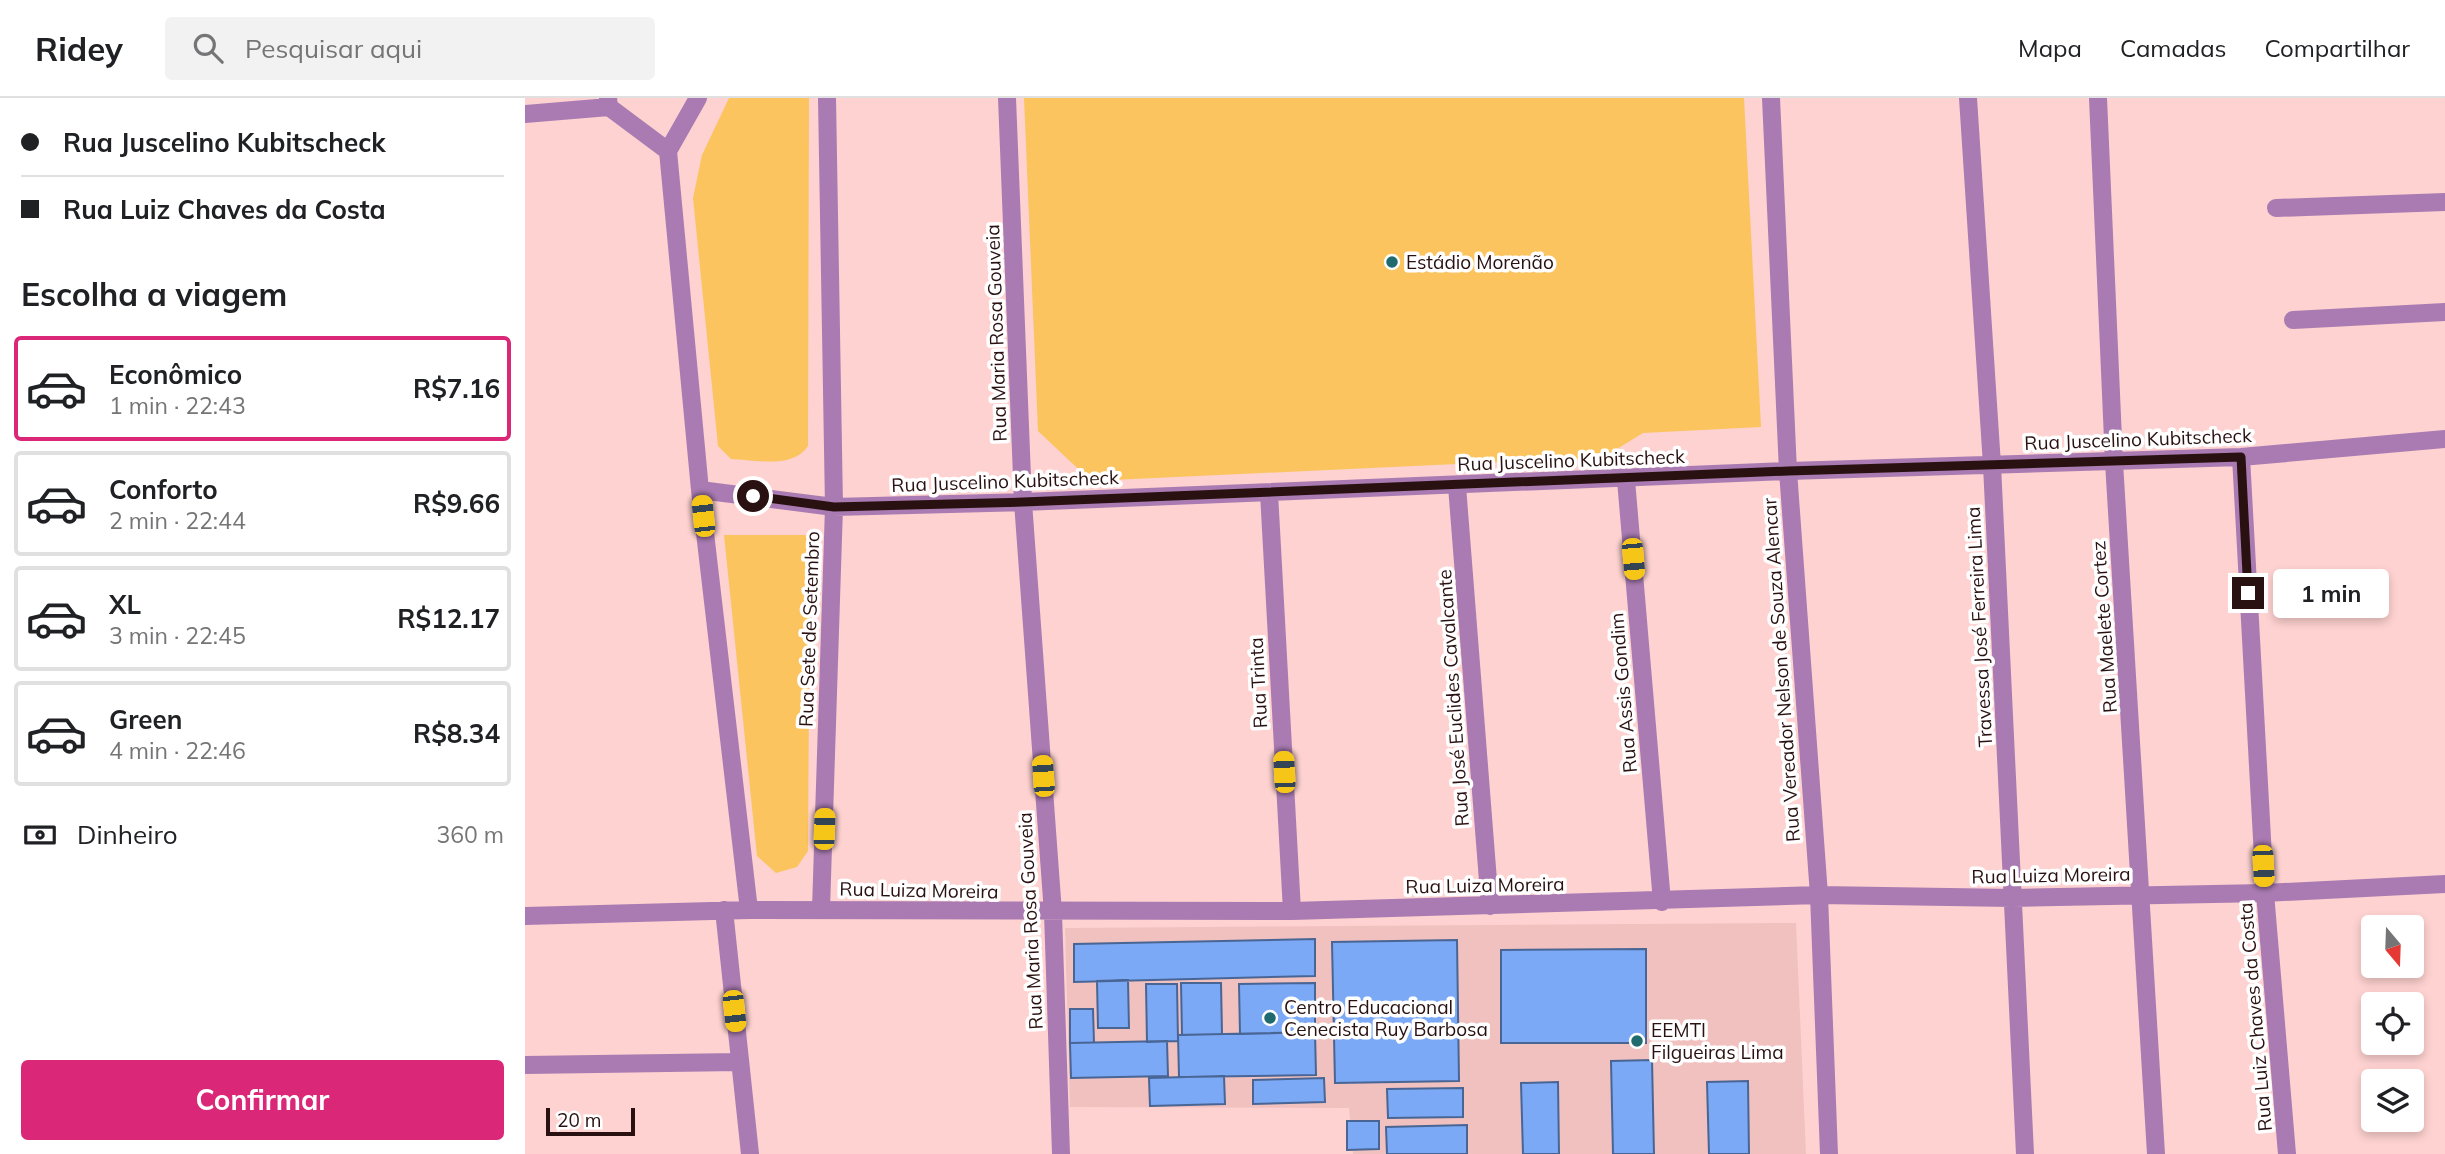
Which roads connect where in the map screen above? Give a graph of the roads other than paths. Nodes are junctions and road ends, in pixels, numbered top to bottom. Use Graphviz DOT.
graph roads {
  1 [pos="698,98"];
  2 [pos="827,98"];
  3 [pos="1007,98"];
  4 [pos="1771,98"];
  5 [pos="1968,98"];
  6 [pos="2098,98"];
  7 [pos="609,103"];
  8 [pos="525,114"];
  9 [pos="669,150"];
  10 [pos="2445,202"];
  11 [pos="2276,208"];
  12 [pos="2445,312"];
  13 [pos="2293,320"];
  14 [pos="2445,439"];
  15 [pos="2241,457"];
  16 [pos="2114,462"];
  17 [pos="1992,465"];
  18 [pos="1788,471"];
  19 [pos="1626,480"];
  20 [pos="1457,486"];
  21 [pos="700,490"];
  22 [pos="1269,494"];
  23 [pos="1023,502"];
  24 [pos="834,507"];
  25 [pos="2445,884"];
  26 [pos="2265,893"];
  27 [pos="2142,894"];
  28 [pos="1819,895"];
  29 [pos="2013,898"];
  30 [pos="1662,902"];
  31 [pos="1490,906"];
  32 [pos="749,909"];
  33 [pos="821,909"];
  34 [pos="724,910"];
  35 [pos="1292,911"];
  36 [pos="1053,913"];
  37 [pos="525,916"];
  38 [pos="739,1062"];
  39 [pos="525,1065"];
  40 [pos="750,1154"];
  41 [pos="1061,1154"];
  42 [pos="1829,1154"];
  43 [pos="2025,1154"];
  44 [pos="2156,1154"];
  45 [pos="2287,1154"];
  1 -- 9 [label="street"];
  2 -- 24 [label="street, Rua Sete de Setembro"];
  3 -- 23 [label="street, Rua Maria Rosa Gouveia"];
  4 -- 18 [label="street, Rua Vereador Nelson de Souza Alencar"];
  5 -- 17 [label="street, Travessa José Ferreira Lima"];
  6 -- 16 [label="street, Rua Maelete Cortez"];
  7 -- 8 [label="street"];
  7 -- 9 [label="street"];
  9 -- 21 [label="street"];
  10 -- 11 [label="street"];
  12 -- 13 [label="street"];
  14 -- 15 [label="street, Rua Juscelino Kubitscheck"];
  15 -- 16 [label="street, Rua Juscelino Kubitscheck"];
  15 -- 26 [label="street, Rua Luiz Chaves da Costa"];
  16 -- 17 [label="street, Rua Juscelino Kubitscheck"];
  16 -- 27 [label="street, Rua Maelete Cortez"];
  17 -- 18 [label="street, Rua Juscelino Kubitscheck"];
  17 -- 29 [label="street, Travessa José Ferreira Lima"];
  18 -- 19 [label="street, Rua Juscelino Kubitscheck"];
  18 -- 28 [label="street, Rua Vereador Nelson de Souza Alencar"];
  19 -- 20 [label="street, Rua Juscelino Kubitscheck"];
  19 -- 30 [label="street, Rua Assis Gondim"];
  20 -- 22 [label="street, Rua Juscelino Kubitscheck"];
  20 -- 31 [label="street, Rua José Euclides Cavalcante"];
  21 -- 24 [label="street, Rua Juscelino Kubitscheck"];
  21 -- 32 [label="street"];
  22 -- 23 [label="street, Rua Juscelino Kubitscheck"];
  22 -- 35 [label="street, Rua Trinta"];
  23 -- 24 [label="street, Rua Juscelino Kubitscheck"];
  23 -- 36 [label="street, Rua Maria Rosa Gouveia"];
  24 -- 33 [label="street, Rua Sete de Setembro"];
  25 -- 26 [label="street, Rua Luiza Moreira"];
  26 -- 27 [label="street, Rua Luiza Moreira"];
  26 -- 45 [label="street, Rua Luiz Chaves da Costa"];
  27 -- 29 [label="street, Rua Luiza Moreira"];
  27 -- 44 [label="street, Rua Maelete Cortez"];
  28 -- 29 [label="street, Rua Luiza Moreira"];
  28 -- 30 [label="street, Rua Luiza Moreira"];
  28 -- 42 [label="street, Rua Vereador Nelson de Souza Alencar"];
  29 -- 43 [label="street, Travessa José Ferreira Lima"];
  30 -- 31 [label="street, Rua Luiza Moreira"];
  31 -- 35 [label="street, Rua Luiza Moreira"];
  32 -- 33 [label="street, Rua Luiza Moreira"];
  32 -- 34 [label="street, Rua Luiza Moreira"];
  33 -- 36 [label="street, Rua Luiza Moreira"];
  34 -- 37 [label="street, Rua Luiza Moreira"];
  34 -- 38 [label="street"];
  35 -- 36 [label="street, Rua Luiza Moreira"];
  36 -- 41 [label="street, Rua Maria Rosa Gouveia"];
  38 -- 39 [label="street"];
  38 -- 40 [label="street"];
}
